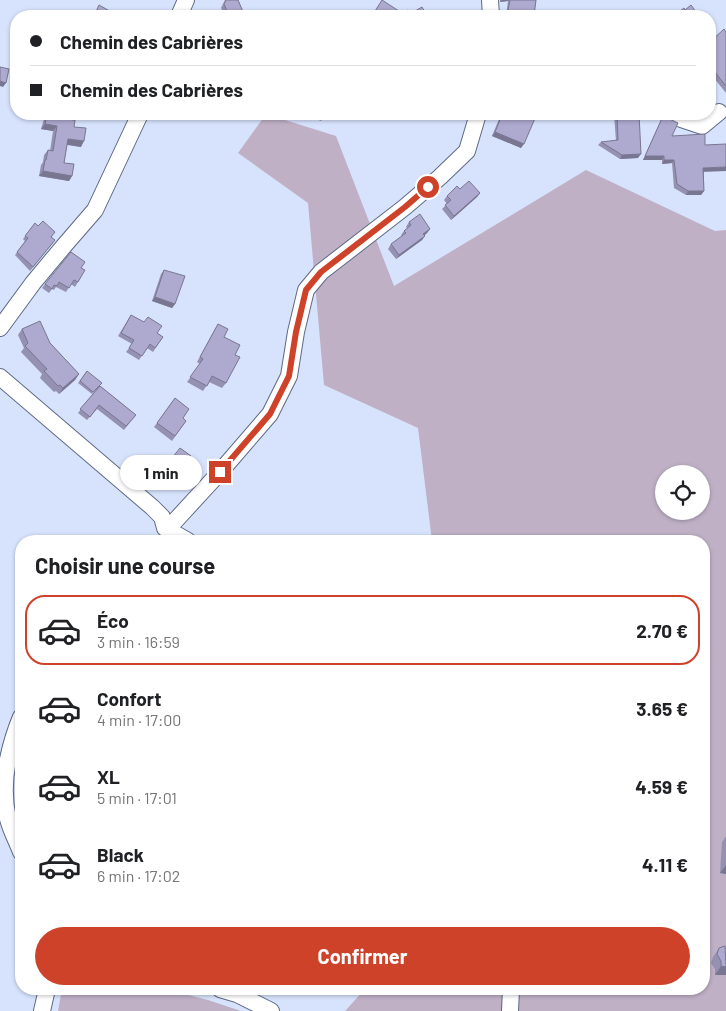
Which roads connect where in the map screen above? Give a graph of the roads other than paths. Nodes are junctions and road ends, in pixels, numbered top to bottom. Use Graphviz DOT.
graph roads {
  1 [pos="137,120"];
  2 [pos="476,120"];
  3 [pos="685,120"];
  4 [pos="708,120"];
  5 [pos="0,328"];
  6 [pos="0,377"];
  7 [pos="163,534"];
  8 [pos="15,736"];
  9 [pos="15,837"];
  10 [pos="46,995"];
  11 [pos="239,995"];
  12 [pos="511,995"];
  13 [pos="42,1011"];
  14 [pos="271,1011"];
  15 [pos="510,1011"];
  1 -- 5 [label="street"];
  2 -- 7 [label="street"];
  3 -- 4 [label="street"];
  6 -- 7 [label="street"];
  8 -- 9 [label="street"];
  10 -- 13 [label="street"];
  11 -- 14 [label="street"];
  12 -- 15 [label="street"];
}
